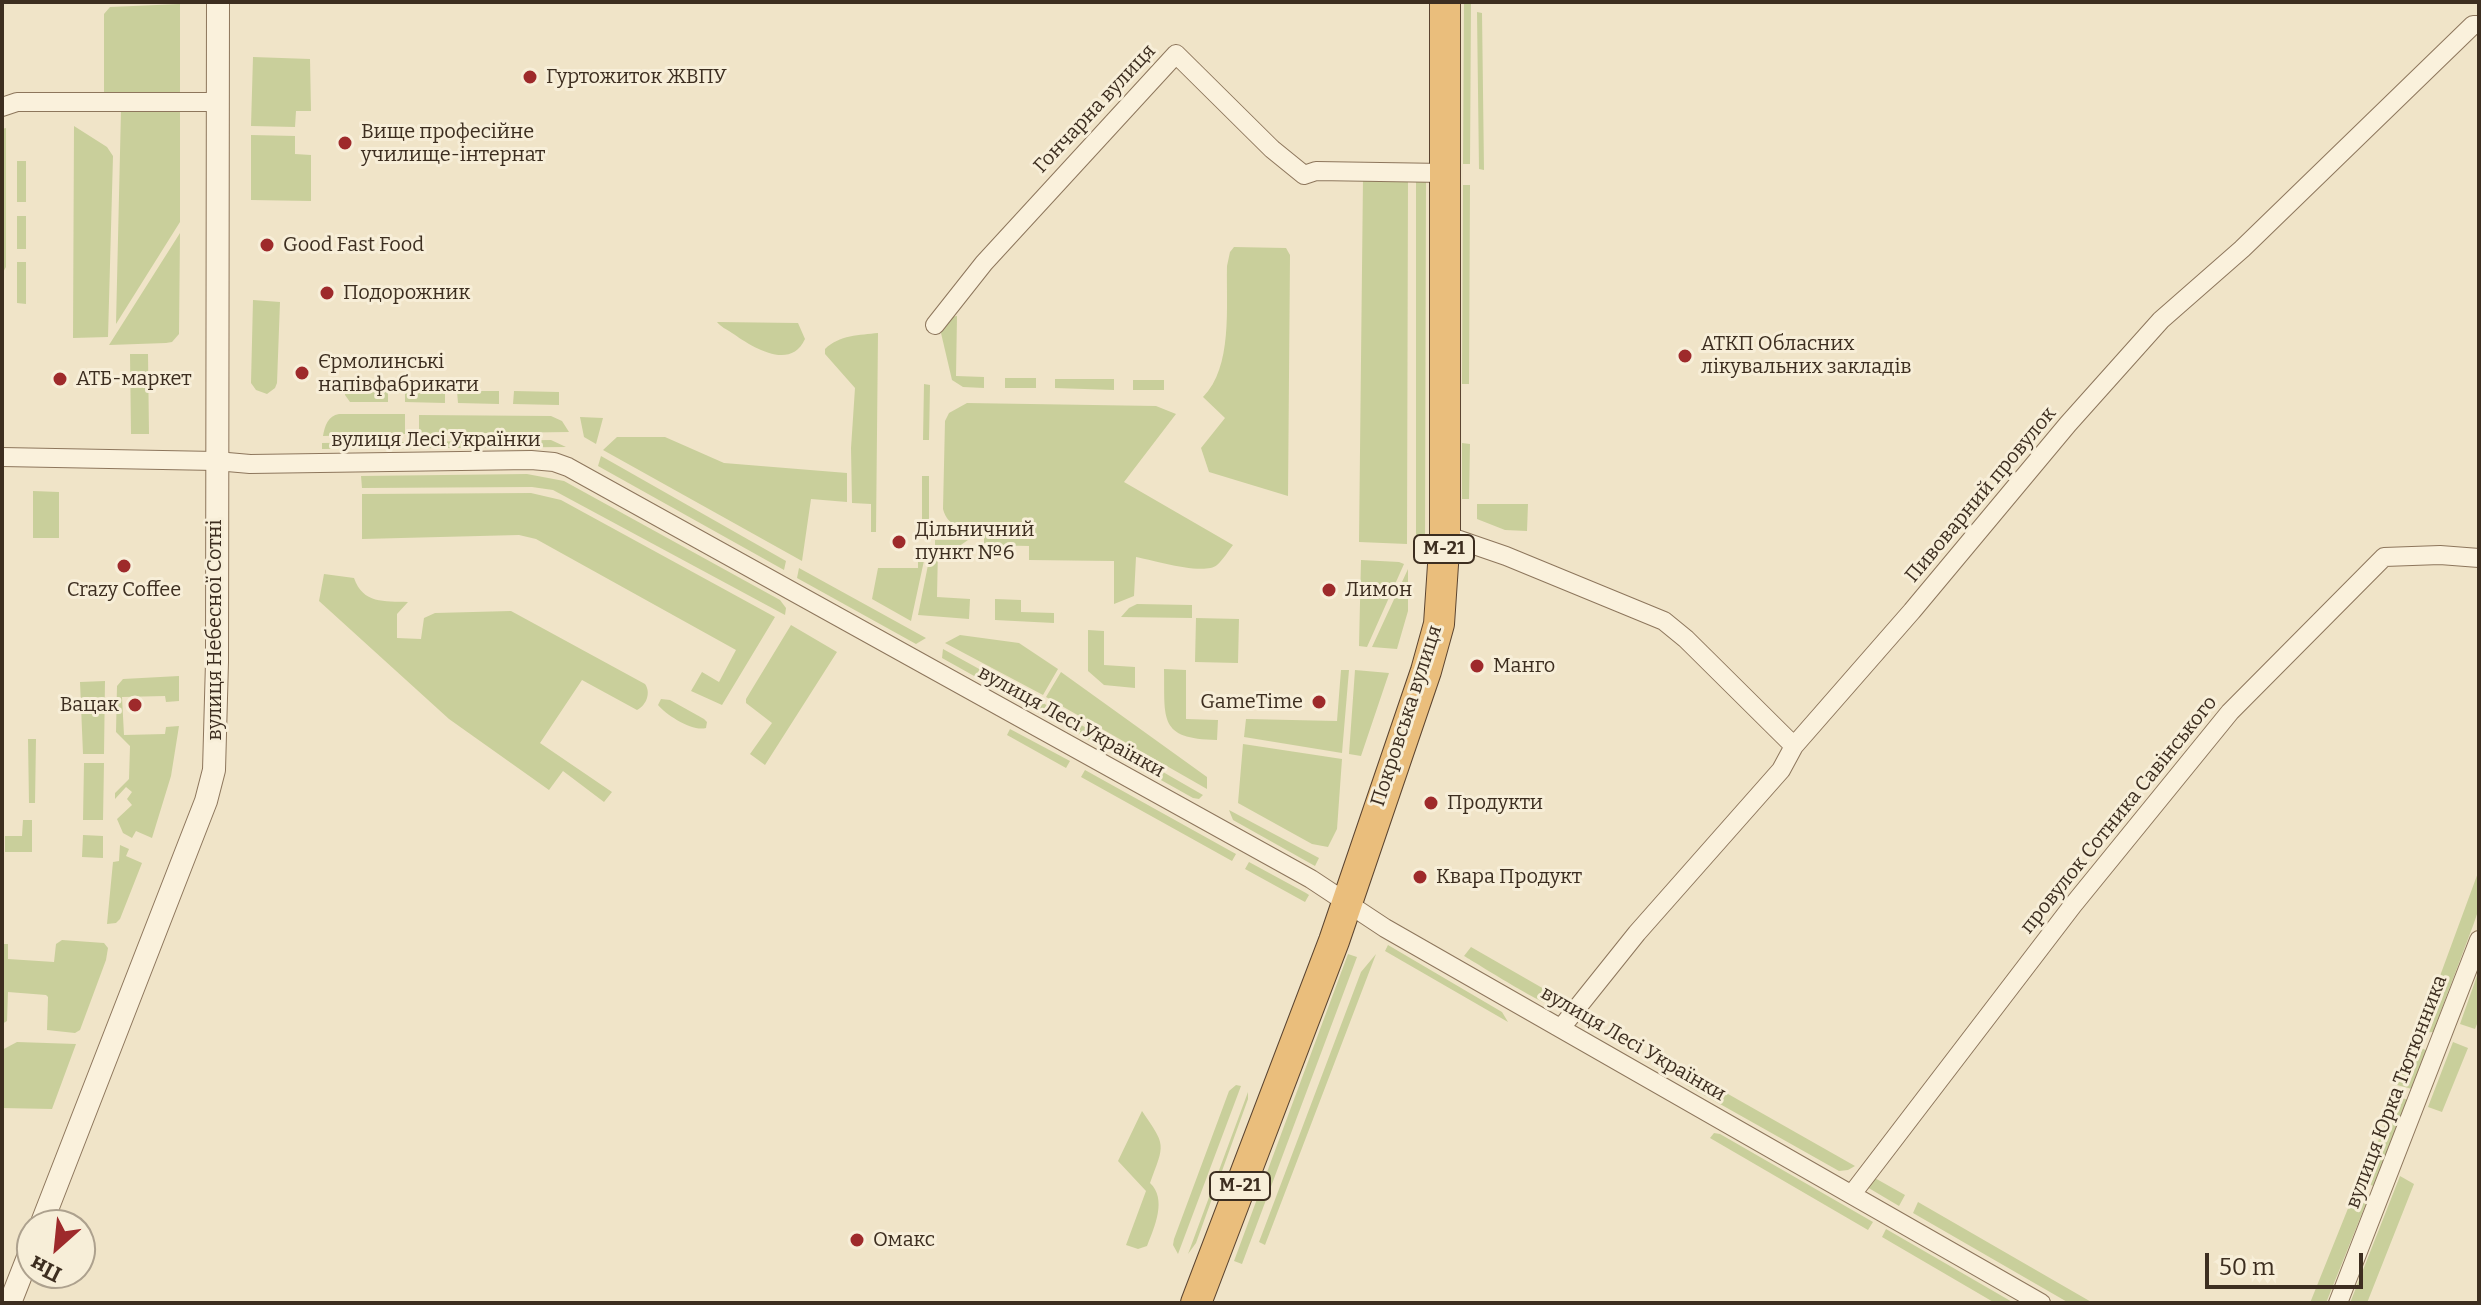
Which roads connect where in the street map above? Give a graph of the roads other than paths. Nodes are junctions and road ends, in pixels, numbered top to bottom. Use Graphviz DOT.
graph roads {
  1 [pos="218,2"];
  2 [pos="1445,2"];
  3 [pos="2476,25"];
  4 [pos="218,102"];
  5 [pos="2,107"];
  6 [pos="1445,173"];
  7 [pos="935,325"];
  8 [pos="2,457"];
  9 [pos="216,461"];
  10 [pos="1445,535"];
  11 [pos="2479,558"];
  12 [pos="1794,746"];
  13 [pos="1347,902"];
  14 [pos="2479,940"];
  15 [pos="1561,1028"];
  16 [pos="1852,1194"];
  17 [pos="47,1209"];
  18 [pos="1196,1303"];
  19 [pos="2041,1303"];
  20 [pos="2338,1303"];
  1 -- 4 [label="street, вулиця Небесної Сотні"];
  2 -- 6 [label="highway, Покровська вулиця / М-21"];
  3 -- 12 [label="street, Пивоварний провулок"];
  4 -- 5 [label="street"];
  4 -- 9 [label="street, вулиця Небесної Сотні"];
  6 -- 7 [label="street, Гончарна вулиця"];
  6 -- 10 [label="highway, Покровська вулиця / М-21"];
  8 -- 9 [label="street, вулиця Лесі Українки"];
  9 -- 13 [label="street, вулиця Лесі Українки"];
  9 -- 17 [label="street, вулиця Небесної Сотні"];
  10 -- 12 [label="street"];
  10 -- 13 [label="highway, Покровська вулиця / М-21"];
  11 -- 16 [label="street, провулок Сотника Савінського"];
  12 -- 15 [label="street, Пивоварний провулок"];
  13 -- 15 [label="street, вулиця Лесі Українки"];
  13 -- 18 [label="highway, Покровська вулиця / М-21"];
  14 -- 20 [label="street, вулиця Юрка Тютюнника"];
  15 -- 16 [label="street, вулиця Лесі Українки"];
  16 -- 19 [label="street, вулиця Лесі Українки"];
}
